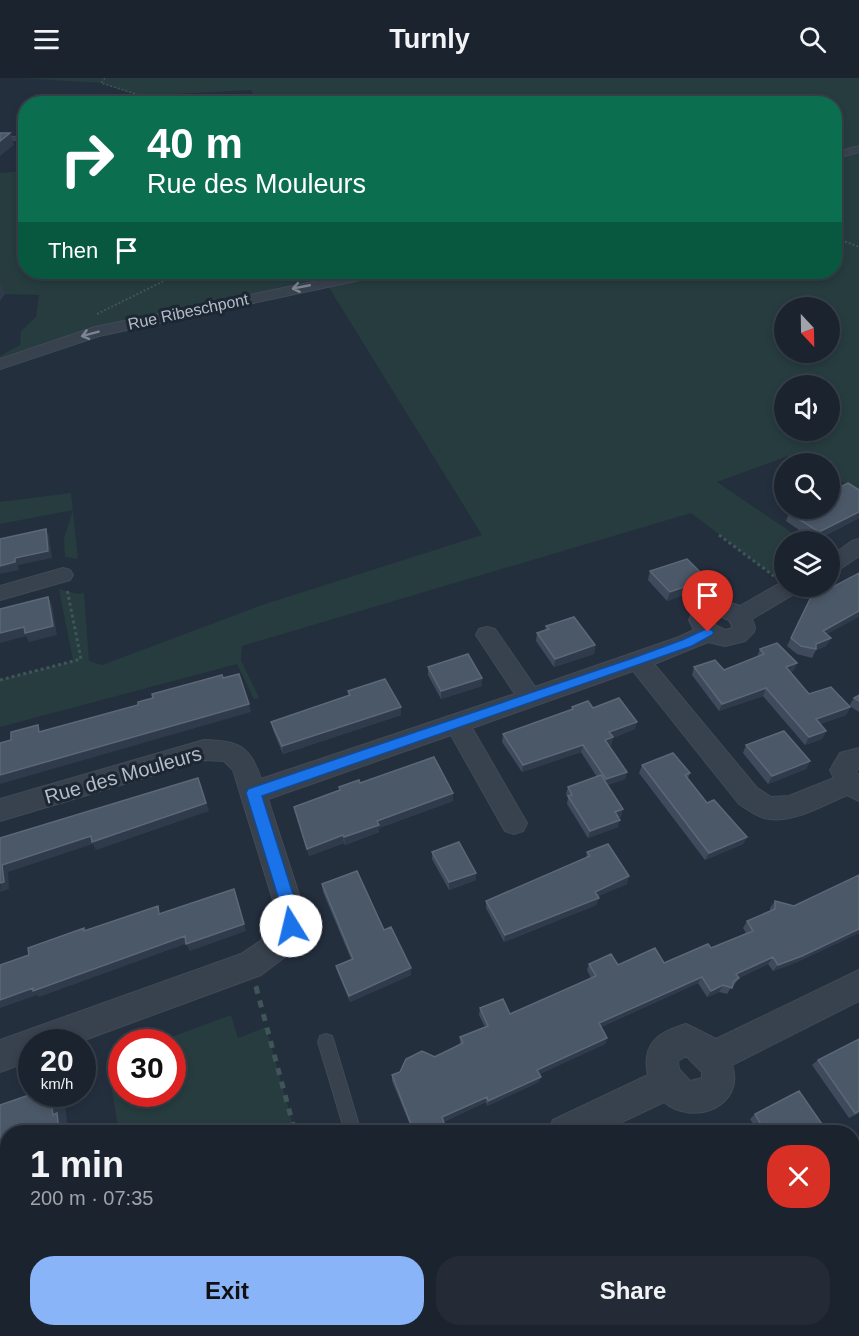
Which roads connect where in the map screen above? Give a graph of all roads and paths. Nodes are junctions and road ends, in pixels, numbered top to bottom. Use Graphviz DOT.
graph roads {
  1 [pos="105,78"];
  2 [pos="137,96"];
  3 [pos="0,137"];
  4 [pos="18,138"];
  5 [pos="859,149"];
  6 [pos="842,154"];
  7 [pos="842,240"];
  8 [pos="859,247"];
  9 [pos="168,279"];
  10 [pos="346,279"];
  11 [pos="94,316"];
  12 [pos="0,363"];
  13 [pos="719,535"];
  14 [pos="859,546"];
  15 [pos="840,559"];
  16 [pos="774,574"];
  17 [pos="63,575"];
  18 [pos="774,591"];
  19 [pos="0,593"];
  20 [pos="487,635"];
  21 [pos="638,661"];
  22 [pos="0,680"];
  23 [pos="530,698"];
  24 [pos="458,723"];
  25 [pos="859,758"];
  26 [pos="854,786"];
  27 [pos="254,793"];
  28 [pos="0,810"];
  29 [pos="514,822"];
  30 [pos="250,966"];
  31 [pos="859,985"];
  32 [pos="73,1029"];
  33 [pos="326,1042"];
  34 [pos="18,1049"];
  35 [pos="0,1056"];
  36 [pos="293,1125"];
  37 [pos="351,1125"];
  38 [pos="580,1125"];
  1 -- 2 [label="path"];
  3 -- 4 [label="lane"];
  5 -- 6 [label="street"];
  7 -- 8 [label="path"];
  9 -- 11 [label="path"];
  10 -- 12 [label="street, Rue Ribeschpont, one-way"];
  13 -- 16 [label="path"];
  14 -- 15 [label="street"];
  17 -- 19 [label="street"];
  17 -- 22 [label="path"];
  18 -- 21 [label="street"];
  20 -- 23 [label="street"];
  21 -- 23 [label="street"];
  21 -- 26 [label="street"];
  23 -- 24 [label="street"];
  24 -- 27 [label="street"];
  24 -- 29 [label="street"];
  25 -- 26 [label="street"];
  27 -- 28 [label="street, Rue des Mouleurs"];
  27 -- 30 [label="street"];
  30 -- 32 [label="street"];
  30 -- 36 [label="path"];
  31 -- 38 [label="street"];
  33 -- 37 [label="lane"];
  34 -- 35 [label="street"];
}
